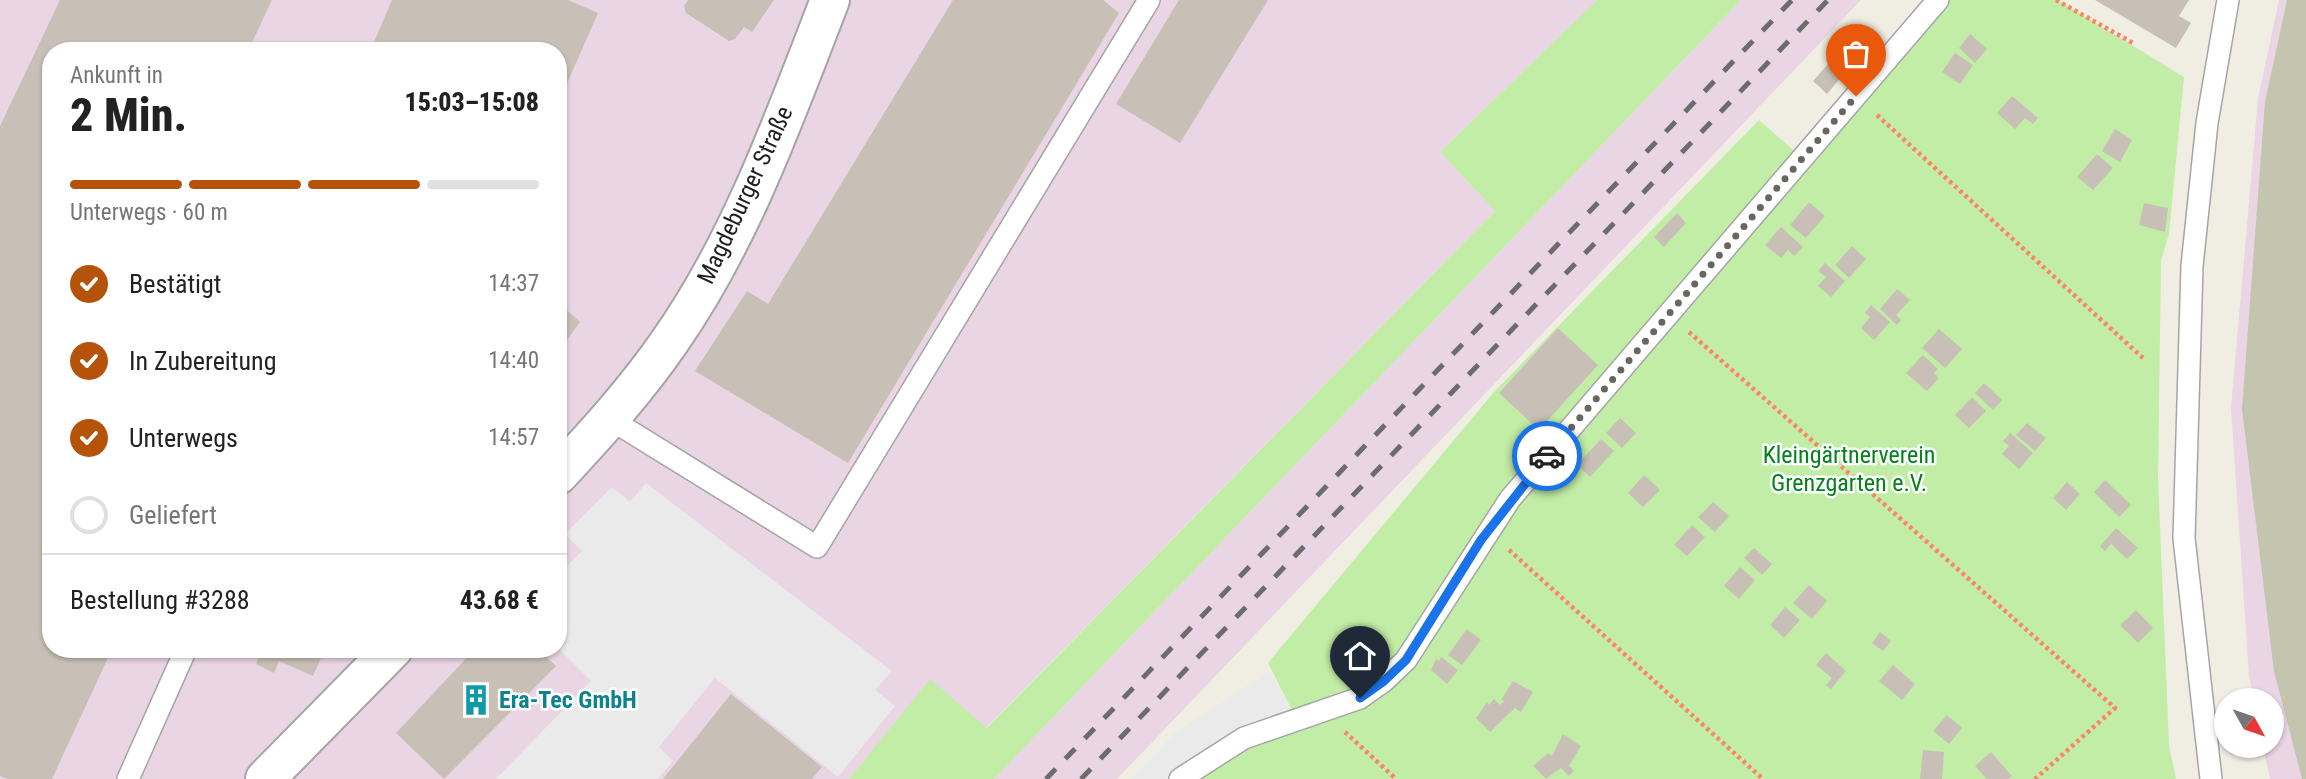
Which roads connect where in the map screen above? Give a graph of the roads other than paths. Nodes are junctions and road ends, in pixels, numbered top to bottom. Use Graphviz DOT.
graph roads {
  1 [pos="830,0"];
  2 [pos="1149,0"];
  3 [pos="1938,0"];
  4 [pos="2228,0"];
  5 [pos="610,419"];
  6 [pos="567,465"];
  7 [pos="182,658"];
  8 [pos="384,658"];
  9 [pos="128,779"];
  10 [pos="265,779"];
  11 [pos="1180,779"];
  12 [pos="2211,779"];
  1 -- 5 [label="street, Magdeburger Straße"];
  2 -- 5 [label="lane"];
  3 -- 11 [label="lane"];
  4 -- 12 [label="lane"];
  5 -- 6 [label="street, Magdeburger Straße"];
  7 -- 9 [label="lane"];
  8 -- 10 [label="street"];
}
